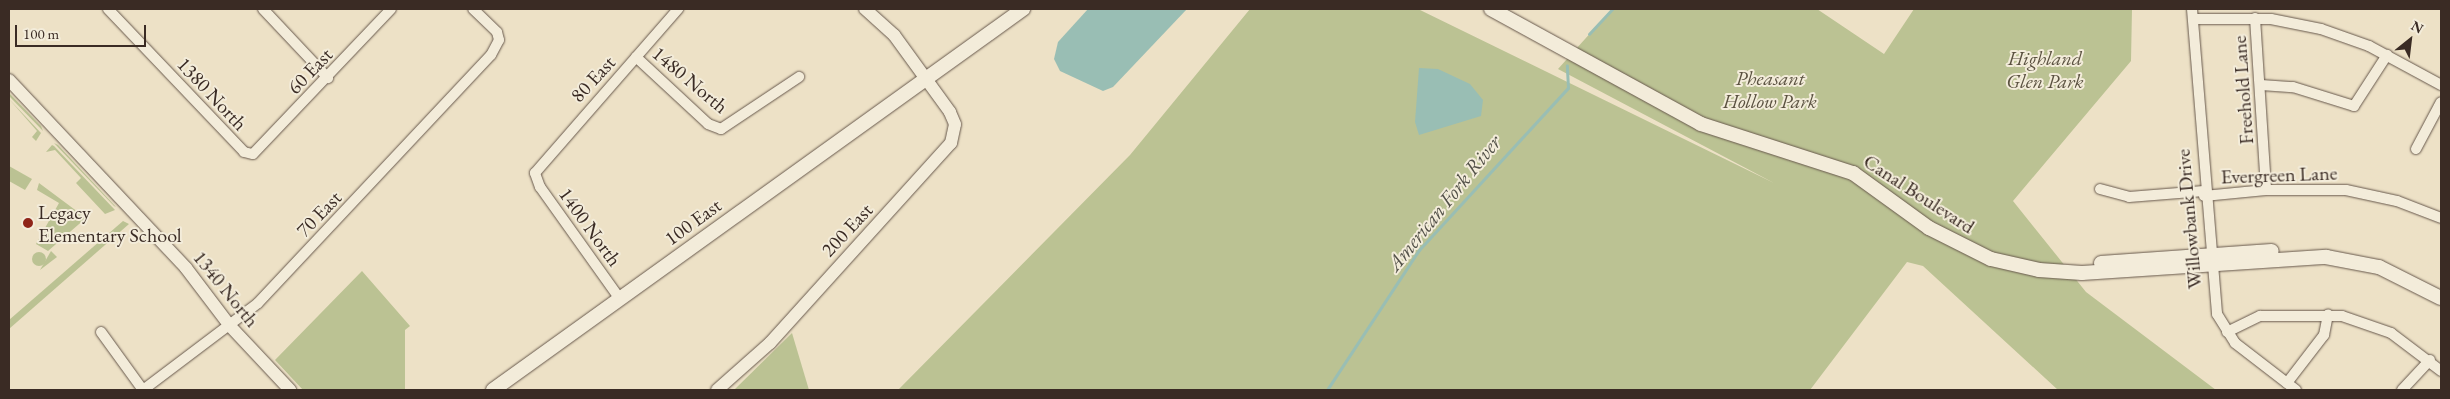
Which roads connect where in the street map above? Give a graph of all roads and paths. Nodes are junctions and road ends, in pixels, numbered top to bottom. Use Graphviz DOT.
graph roads {
  1 [pos="108,9"];
  2 [pos="263,9"];
  3 [pos="391,9"];
  4 [pos="473,9"];
  5 [pos="678,9"];
  6 [pos="865,9"];
  7 [pos="1023,9"];
  8 [pos="1490,9"];
  9 [pos="1506,9"];
  10 [pos="2193,14"];
  11 [pos="2255,18"];
  12 [pos="2387,56"];
  13 [pos="636,57"];
  14 [pos="799,77"];
  15 [pos="328,78"];
  16 [pos="9,80"];
  17 [pos="922,83"];
  18 [pos="2261,85"];
  19 [pos="2441,85"];
  20 [pos="2441,102"];
  21 [pos="2416,149"];
  22 [pos="252,154"];
  23 [pos="535,173"];
  24 [pos="2100,189"];
  25 [pos="2266,190"];
  26 [pos="2204,194"];
  27 [pos="2441,218"];
  28 [pos="2210,260"];
  29 [pos="2441,288"];
  30 [pos="2441,298"];
  31 [pos="620,299"];
  32 [pos="2328,314"];
  33 [pos="230,326"];
  34 [pos="101,332"];
  35 [pos="2227,332"];
  36 [pos="2430,360"];
  37 [pos="2441,371"];
  38 [pos="2288,383"];
  39 [pos="143,390"];
  40 [pos="290,390"];
  41 [pos="493,390"];
  42 [pos="716,390"];
  43 [pos="2296,390"];
  44 [pos="2402,390"];
  1 -- 22 [label="street, 1380 North"];
  2 -- 15 [label="street"];
  3 -- 15 [label="street, 60 East"];
  4 -- 33 [label="street, 70 East"];
  5 -- 13 [label="street, 80 East"];
  6 -- 17 [label="street, 200 East"];
  7 -- 17 [label="main road, 100 East"];
  8 -- 28 [label="main road, Canal Boulevard"];
  9 -- 28 [label="main road, Canal Boulevard"];
  10 -- 11 [label="street"];
  10 -- 26 [label="street, Willowbank Drive"];
  11 -- 12 [label="street"];
  11 -- 18 [label="street, Freehold Lane"];
  12 -- 18 [label="street"];
  12 -- 19 [label="street"];
  13 -- 14 [label="street, 1480 North"];
  13 -- 23 [label="street, 80 East"];
  15 -- 22 [label="street, 60 East"];
  16 -- 33 [label="street, 1340 North"];
  17 -- 31 [label="main road, 100 East"];
  17 -- 42 [label="street, 200 East"];
  18 -- 25 [label="street, Freehold Lane"];
  20 -- 21 [label="street"];
  23 -- 31 [label="street, 1400 North"];
  24 -- 26 [label="street, Evergreen Lane"];
  25 -- 26 [label="street, Evergreen Lane"];
  25 -- 27 [label="street, Evergreen Lane"];
  26 -- 28 [label="street, Willowbank Drive"];
  28 -- 29 [label="main road, Canal Boulevard"];
  28 -- 30 [label="main road, Canal Boulevard"];
  28 -- 35 [label="street, Willowbank Drive"];
  31 -- 41 [label="main road, 100 East"];
  32 -- 35 [label="street"];
  32 -- 36 [label="street"];
  32 -- 38 [label="street"];
  33 -- 39 [label="street, 70 East"];
  33 -- 40 [label="street, 1340 North"];
  34 -- 39 [label="street"];
  35 -- 38 [label="street, Willowbank Drive"];
  36 -- 37 [label="street"];
  36 -- 44 [label="street"];
  38 -- 43 [label="street, Willowbank Drive"];
}
